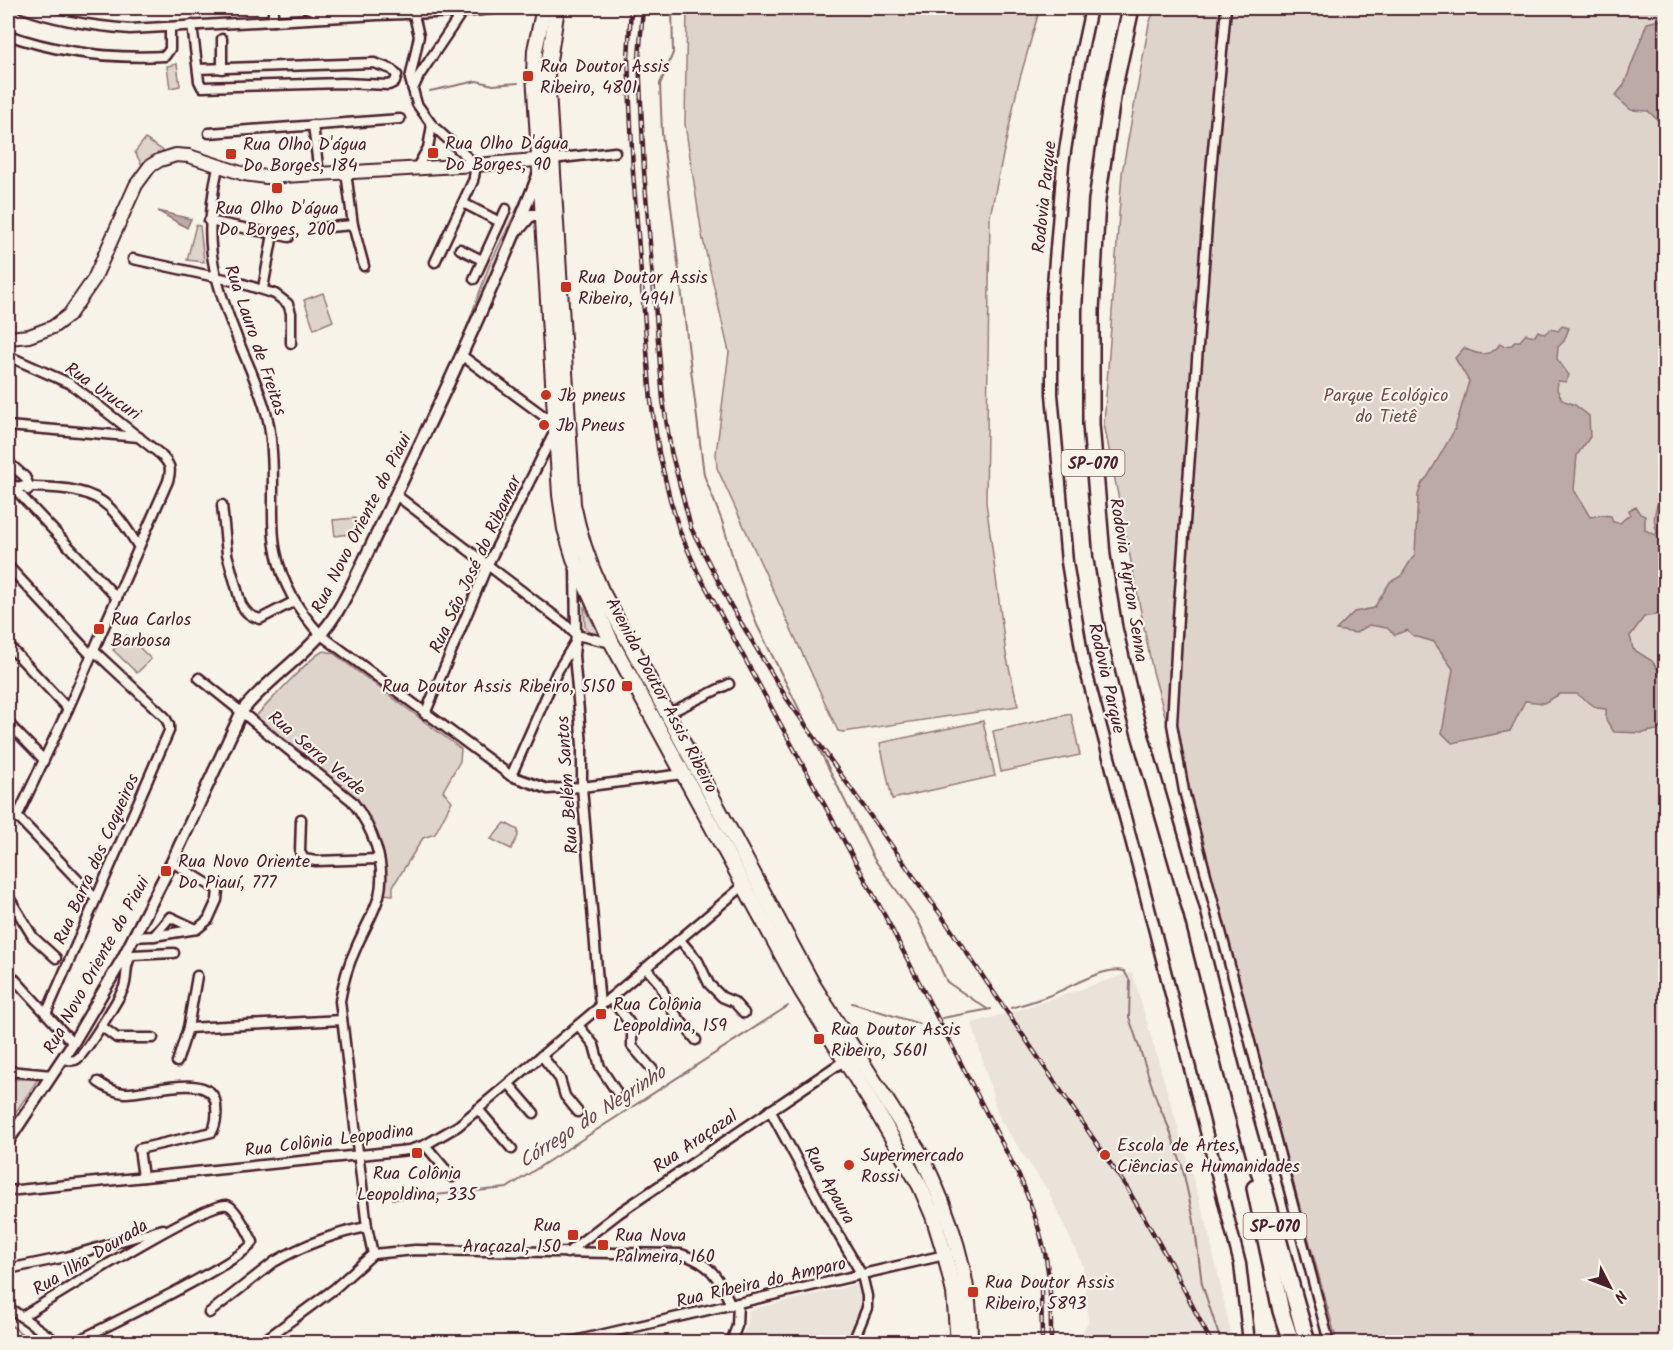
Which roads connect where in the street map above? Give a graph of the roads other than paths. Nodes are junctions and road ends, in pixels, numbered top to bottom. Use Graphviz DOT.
graph roads {
  1 [pos="23,8"];
  2 [pos="273,8"];
  3 [pos="307,8"];
  4 [pos="501,8"];
  5 [pos="544,8"];
  6 [pos="557,8"];
  7 [pos="1091,8"];
  8 [pos="1131,8"];
  9 [pos="1226,8"];
  10 [pos="380,11"];
  11 [pos="462,12"];
  12 [pos="414,15"];
  13 [pos="333,18"];
  14 [pos="273,21"];
  15 [pos="192,25"];
  16 [pos="170,27"];
  17 [pos="8,35"];
  18 [pos="222,39"];
  19 [pos="198,69"];
  20 [pos="222,69"];
  21 [pos="413,89"];
  22 [pos="400,119"];
  23 [pos="313,125"];
  24 [pos="432,125"];
  25 [pos="209,133"];
  26 [pos="615,152"];
  27 [pos="543,163"];
  28 [pos="218,167"];
  29 [pos="416,169"];
  30 [pos="346,172"];
  31 [pos="319,174"];
  32 [pos="474,175"];
  33 [pos="463,203"];
  34 [pos="506,209"];
  35 [pos="542,215"];
  36 [pos="209,221"];
  37 [pos="500,222"];
  38 [pos="353,225"];
  39 [pos="318,228"];
  40 [pos="273,234"];
  41 [pos="289,237"];
  42 [pos="513,238"];
  43 [pos="460,249"];
  44 [pos="133,259"];
  45 [pos="482,260"];
  46 [pos="435,262"];
  47 [pos="364,266"];
  48 [pos="216,278"];
  49 [pos="474,279"];
  50 [pos="263,288"];
  51 [pos="8,338"];
  52 [pos="291,343"];
  53 [pos="461,355"];
  54 [pos="8,356"];
  55 [pos="8,426"];
  56 [pos="556,427"];
  57 [pos="140,436"];
  58 [pos="8,462"];
  59 [pos="20,472"];
  60 [pos="9,481"];
  61 [pos="30,488"];
  62 [pos="396,495"];
  63 [pos="23,498"];
  64 [pos="222,505"];
  65 [pos="138,546"];
  66 [pos="575,562"];
  67 [pos="488,564"];
  68 [pos="8,566"];
  69 [pos="117,598"];
  70 [pos="295,601"];
  71 [pos="321,635"];
  72 [pos="575,639"];
  73 [pos="612,643"];
  74 [pos="8,645"];
  75 [pos="92,653"];
  76 [pos="199,678"];
  77 [pos="729,684"];
  78 [pos="68,709"];
  79 [pos="242,711"];
  80 [pos="425,714"];
  81 [pos="667,714"];
  82 [pos="8,723"];
  83 [pos="44,760"];
  84 [pos="683,774"];
  85 [pos="511,776"];
  86 [pos="582,787"];
  87 [pos="8,807"];
  88 [pos="17,817"];
  89 [pos="301,819"];
  90 [pos="379,859"];
  91 [pos="172,862"];
  92 [pos="743,886"];
  93 [pos="8,896"];
  94 [pos="96,899"];
  95 [pos="197,929"];
  96 [pos="154,936"];
  97 [pos="133,937"];
  98 [pos="680,940"];
  99 [pos="174,953"];
  100 [pos="56,958"];
  101 [pos="646,968"];
  102 [pos="8,972"];
  103 [pos="198,976"];
  104 [pos="610,998"];
  105 [pos="600,1006"];
  106 [pos="744,1013"];
  107 [pos="46,1014"];
  108 [pos="342,1020"];
  109 [pos="578,1025"];
  110 [pos="101,1026"];
  111 [pos="188,1028"];
  112 [pos="153,1038"];
  113 [pos="696,1040"];
  114 [pos="73,1044"];
  115 [pos="542,1056"];
  116 [pos="64,1059"];
  117 [pos="845,1060"];
  118 [pos="177,1062"];
  119 [pos="653,1070"];
  120 [pos="8,1071"];
  121 [pos="52,1075"];
  122 [pos="98,1082"];
  123 [pos="509,1084"];
  124 [pos="616,1091"];
  125 [pos="478,1109"];
  126 [pos="770,1110"];
  127 [pos="1242,1110"];
  128 [pos="578,1112"];
  129 [pos="534,1113"];
  130 [pos="8,1141"];
  131 [pos="425,1145"];
  132 [pos="512,1149"];
  133 [pos="358,1154"];
  134 [pos="143,1177"];
  135 [pos="452,1177"];
  136 [pos="8,1191"];
  137 [pos="175,1226"];
  138 [pos="367,1227"];
  139 [pos="567,1253"];
  140 [pos="373,1254"];
  141 [pos="952,1254"];
  142 [pos="8,1269"];
  143 [pos="862,1275"];
  144 [pos="734,1304"];
  145 [pos="8,1307"];
  146 [pos="1281,1311"];
  147 [pos="209,1313"];
  148 [pos="21,1317"];
  149 [pos="592,1340"];
  150 [pos="57,1342"];
  151 [pos="75,1342"];
  152 [pos="262,1342"];
  153 [pos="570,1342"];
  154 [pos="731,1342"];
  155 [pos="853,1342"];
  156 [pos="958,1342"];
  157 [pos="970,1342"];
  158 [pos="1249,1342"];
  159 [pos="1283,1342"];
  160 [pos="1291,1342"];
  161 [pos="1307,1342"];
  162 [pos="1329,1342"];
  1 -- 16 [label="street"];
  2 -- 14 [label="street"];
  3 -- 13 [label="street"];
  4 -- 11 [label="street"];
  5 -- 27 [label="main road, Avenida Doutor Assis Ribeiro"];
  6 -- 27 [label="main road"];
  7 -- 158 [label="street, Rodovia Parque"];
  8 -- 127 [label="highway, Rodovia Ayrton Senna / SP-070"];
  9 -- 162 [label="street"];
  10 -- 12 [label="street"];
  10 -- 13 [label="street"];
  11 -- 12 [label="street"];
  11 -- 21 [label="street"];
  12 -- 21 [label="street"];
  13 -- 14 [label="street"];
  14 -- 15 [label="street"];
  15 -- 16 [label="street"];
  15 -- 19 [label="street"];
  16 -- 17 [label="street"];
  18 -- 20 [label="street"];
  19 -- 20 [label="street"];
  19 -- 20 [label="street"];
  21 -- 24 [label="street"];
  22 -- 23 [label="street"];
  23 -- 25 [label="street"];
  23 -- 31 [label="street"];
  24 -- 29 [label="street"];
  24 -- 32 [label="street"];
  26 -- 27 [label="street"];
  27 -- 32 [label="main road"];
  27 -- 35 [label="main road, Avenida Doutor Assis Ribeiro"];
  27 -- 42 [label="street, Rua Novo Oriente do Piaui"];
  27 -- 81 [label="main road, Avenida Doutor Assis Ribeiro"];
  28 -- 31 [label="main road"];
  28 -- 36 [label="street, Rua Lauro de Freitas"];
  28 -- 51 [label="main road"];
  29 -- 30 [label="main road"];
  29 -- 32 [label="main road"];
  30 -- 31 [label="main road"];
  30 -- 38 [label="street"];
  32 -- 33 [label="street"];
  33 -- 37 [label="street"];
  33 -- 46 [label="street"];
  34 -- 37 [label="street"];
  35 -- 42 [label="street, Rua Novo Oriente do Piaui"];
  35 -- 56 [label="main road, Avenida Doutor Assis Ribeiro"];
  36 -- 40 [label="street"];
  36 -- 48 [label="street, Rua Lauro de Freitas"];
  37 -- 45 [label="street"];
  38 -- 39 [label="street"];
  38 -- 47 [label="street"];
  40 -- 41 [label="street"];
  40 -- 50 [label="street"];
  42 -- 53 [label="street, Rua Novo Oriente do Piaui"];
  43 -- 45 [label="street"];
  44 -- 48 [label="street"];
  45 -- 49 [label="street"];
  48 -- 50 [label="street"];
  48 -- 70 [label="street, Rua Lauro de Freitas"];
  50 -- 52 [label="street"];
  53 -- 56 [label="street"];
  53 -- 62 [label="street, Rua Novo Oriente do Piaui"];
  54 -- 57 [label="street, Rua Urucuri"];
  55 -- 57 [label="street"];
  56 -- 66 [label="main road, Avenida Doutor Assis Ribeiro"];
  56 -- 67 [label="street, Rua São José do Ribamar"];
  57 -- 65 [label="street, Rua Urucuri"];
  58 -- 59 [label="street"];
  59 -- 60 [label="street"];
  59 -- 61 [label="street"];
  60 -- 61 [label="street"];
  60 -- 63 [label="street"];
  61 -- 63 [label="street"];
  61 -- 65 [label="street"];
  62 -- 67 [label="street"];
  62 -- 71 [label="street, Rua Novo Oriente do Piaui"];
  63 -- 69 [label="street"];
  64 -- 70 [label="street"];
  65 -- 69 [label="street"];
  66 -- 72 [label="street, Rua Belém Santos"];
  66 -- 73 [label="main road, Avenida Doutor Assis Ribeiro"];
  67 -- 72 [label="street"];
  67 -- 80 [label="street, Rua São José do Ribamar"];
  68 -- 75 [label="street"];
  69 -- 75 [label="street"];
  70 -- 71 [label="street, Rua Lauro de Freitas"];
  71 -- 79 [label="street, Rua Novo Oriente do Piaui"];
  71 -- 80 [label="street, Rua Lauro de Freitas"];
  72 -- 73 [label="street"];
  72 -- 85 [label="street"];
  72 -- 86 [label="street, Rua Belém Santos"];
  73 -- 84 [label="main road, Avenida Doutor Assis Ribeiro"];
  74 -- 78 [label="street"];
  75 -- 78 [label="street"];
  75 -- 94 [label="street, Rua Barra dos Coqueiros"];
  76 -- 79 [label="street, Rua Serra Verde"];
  77 -- 81 [label="street"];
  78 -- 83 [label="street"];
  79 -- 90 [label="street, Rua Serra Verde"];
  79 -- 91 [label="street, Rua Novo Oriente do Piaui"];
  80 -- 85 [label="street, Rua Lauro de Freitas"];
  81 -- 141 [label="main road, Avenida Doutor Assis Ribeiro"];
  82 -- 83 [label="street"];
  83 -- 88 [label="street"];
  84 -- 86 [label="street, Rua Lauro de Freitas"];
  84 -- 92 [label="main road, Avenida Doutor Assis Ribeiro"];
  85 -- 86 [label="street, Rua Lauro de Freitas"];
  86 -- 105 [label="street, Rua Belém Santos"];
  87 -- 88 [label="street"];
  88 -- 94 [label="street"];
  89 -- 90 [label="street"];
  90 -- 108 [label="street, Rua Serra Verde"];
  91 -- 95 [label="street"];
  91 -- 97 [label="street, Rua Novo Oriente do Piaui"];
  92 -- 98 [label="street, Rua Colônia Leopodina"];
  92 -- 117 [label="main road, Avenida Doutor Assis Ribeiro"];
  93 -- 100 [label="street"];
  94 -- 107 [label="street, Rua Barra dos Coqueiros"];
  95 -- 96 [label="street"];
  95 -- 96 [label="street"];
  96 -- 97 [label="street"];
  97 -- 114 [label="street, Rua Novo Oriente do Piaui"];
  98 -- 101 [label="street, Rua Colônia Leopodina"];
  98 -- 106 [label="street"];
  99 -- 110 [label="street"];
  101 -- 104 [label="street, Rua Colônia Leopodina"];
  101 -- 113 [label="street"];
  102 -- 107 [label="street"];
  103 -- 111 [label="street"];
  104 -- 105 [label="street, Rua Colônia Leopodina"];
  104 -- 119 [label="street"];
  105 -- 109 [label="street, Rua Colônia Leopodina"];
  107 -- 114 [label="street"];
  108 -- 111 [label="street"];
  108 -- 133 [label="street, Rua Serra Verde"];
  109 -- 115 [label="street, Rua Colônia Leopodina"];
  109 -- 124 [label="street"];
  110 -- 112 [label="street"];
  110 -- 116 [label="street"];
  111 -- 118 [label="street"];
  114 -- 116 [label="street, Rua Novo Oriente do Piaui"];
  115 -- 123 [label="street, Rua Colônia Leopodina"];
  115 -- 128 [label="street"];
  116 -- 121 [label="street, Rua Novo Oriente do Piaui"];
  117 -- 126 [label="street, Rua Araçazal"];
  117 -- 141 [label="main road, Avenida Doutor Assis Ribeiro"];
  120 -- 121 [label="street"];
  121 -- 130 [label="street, Rua Novo Oriente do Piaui"];
  122 -- 134 [label="street"];
  123 -- 125 [label="street, Rua Colônia Leopodina"];
  123 -- 129 [label="street"];
  125 -- 131 [label="street, Rua Colônia Leopodina"];
  125 -- 132 [label="street"];
  126 -- 139 [label="street, Rua Araçazal"];
  126 -- 143 [label="street, Rua Apaura"];
  127 -- 146 [label="highway, Rodovia Ayrton Senna / SP-070"];
  127 -- 161 [label="highway, Rodovia Ayrton Senna / SP-070"];
  131 -- 133 [label="street, Rua Colônia Leopodina"];
  131 -- 135 [label="street"];
  133 -- 134 [label="street, Rua Colônia Leopodina"];
  133 -- 138 [label="street, Rua Serra Verde"];
  134 -- 136 [label="street, Rua Colônia Leopodina"];
  137 -- 142 [label="street"];
  137 -- 148 [label="street, Rua Ilha Dourada"];
  137 -- 151 [label="street"];
  138 -- 140 [label="street, Rua Serra Verde"];
  138 -- 147 [label="street"];
  139 -- 140 [label="street"];
  139 -- 144 [label="street"];
  140 -- 152 [label="street"];
  141 -- 143 [label="street, Rua Ríbeira do Amparo"];
  141 -- 156 [label="main road, Avenida Doutor Assis Ribeiro"];
  141 -- 157 [label="main road, Avenida Doutor Assis Ribeiro"];
  143 -- 144 [label="street, Rua Ríbeira do Amparo"];
  143 -- 155 [label="street"];
  144 -- 149 [label="street, Rua Ríbeira do Amparo"];
  144 -- 154 [label="street"];
  145 -- 148 [label="street"];
  146 -- 159 [label="highway"];
  146 -- 160 [label="highway, Rodovia Ayrton Senna / SP-070"];
  148 -- 150 [label="street"];
  149 -- 153 [label="street, Rua Ríbeira do Amparo"];
}
